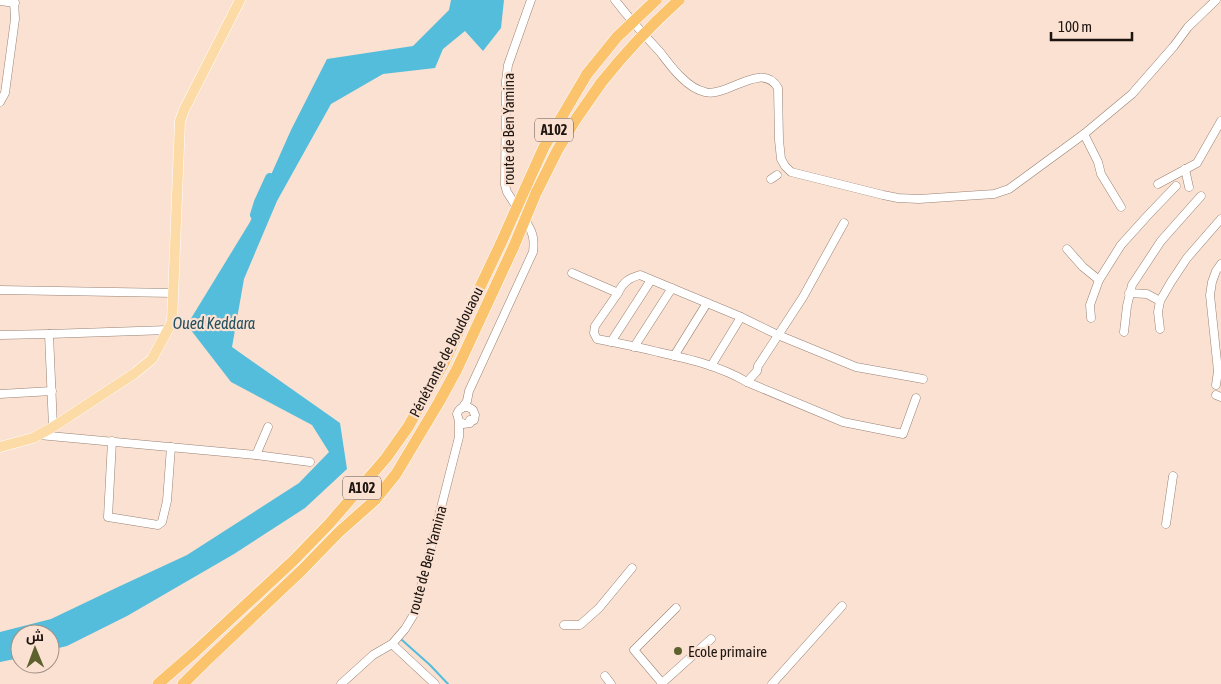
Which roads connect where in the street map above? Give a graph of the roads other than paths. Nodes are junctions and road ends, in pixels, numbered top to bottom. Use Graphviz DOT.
graph roads {
  1 [pos="240,0"];
  2 [pos="531,0"];
  3 [pos="615,0"];
  4 [pos="656,0"];
  5 [pos="679,0"];
  6 [pos="1216,0"];
  7 [pos="0,1"];
  8 [pos="14,2"];
  9 [pos="0,102"];
  10 [pos="1221,120"];
  11 [pos="1084,134"];
  12 [pos="1185,169"];
  13 [pos="1158,184"];
  14 [pos="1176,186"];
  15 [pos="1190,187"];
  16 [pos="1201,196"];
  17 [pos="1121,207"];
  18 [pos="1221,220"];
  19 [pos="844,223"];
  20 [pos="1067,249"];
  21 [pos="1221,264"];
  22 [pos="572,273"];
  23 [pos="651,280"];
  24 [pos="1099,280"];
  25 [pos="672,288"];
  26 [pos="0,290"];
  27 [pos="1129,292"];
  28 [pos="173,293"];
  29 [pos="618,293"];
  30 [pos="1160,301"];
  31 [pos="707,303"];
  32 [pos="741,317"];
  33 [pos="1091,318"];
  34 [pos="1160,329"];
  35 [pos="168,330"];
  36 [pos="1124,332"];
  37 [pos="50,334"];
  38 [pos="0,335"];
  39 [pos="778,335"];
  40 [pos="611,342"];
  41 [pos="634,346"];
  42 [pos="674,356"];
  43 [pos="711,366"];
  44 [pos="923,379"];
  45 [pos="747,382"];
  46 [pos="1216,385"];
  47 [pos="52,391"];
  48 [pos="469,391"];
  49 [pos="0,394"];
  50 [pos="916,398"];
  51 [pos="462,408"];
  52 [pos="472,408"];
  53 [pos="459,421"];
  54 [pos="468,424"];
  55 [pos="53,427"];
  56 [pos="268,427"];
  57 [pos="38,435"];
  58 [pos="459,437"];
  59 [pos="112,441"];
  60 [pos="0,447"];
  61 [pos="171,447"];
  62 [pos="256,455"];
  63 [pos="310,462"];
  64 [pos="1173,476"];
  65 [pos="1166,524"];
  66 [pos="632,568"];
  67 [pos="842,606"];
  68 [pos="676,608"];
  69 [pos="564,625"];
  70 [pos="711,639"];
  71 [pos="392,644"];
  72 [pos="605,676"];
  73 [pos="671,680"];
  74 [pos="662,683"];
  75 [pos="158,684"];
  76 [pos="183,684"];
  77 [pos="341,684"];
  78 [pos="435,684"];
  79 [pos="611,684"];
  80 [pos="772,684"];
  1 -- 28 [label="main road"];
  2 -- 48 [label="street, route de Ben Yamina"];
  3 -- 11 [label="street"];
  4 -- 75 [label="highway, Pénétrante de Boudouaou / A102, bridge"];
  5 -- 76 [label="highway, Pénétrante de Boudouaou / A102, bridge"];
  6 -- 11 [label="street"];
  7 -- 8 [label="street"];
  8 -- 9 [label="street"];
  10 -- 12 [label="street"];
  11 -- 17 [label="street"];
  12 -- 13 [label="street"];
  12 -- 15 [label="street"];
  14 -- 24 [label="street"];
  16 -- 27 [label="street"];
  18 -- 30 [label="street"];
  19 -- 39 [label="street"];
  20 -- 24 [label="street"];
  21 -- 46 [label="street"];
  22 -- 29 [label="street"];
  23 -- 25 [label="street"];
  23 -- 29 [label="street"];
  23 -- 40 [label="street"];
  24 -- 33 [label="street"];
  25 -- 31 [label="street"];
  25 -- 41 [label="street"];
  26 -- 28 [label="street"];
  27 -- 30 [label="street"];
  27 -- 36 [label="street"];
  28 -- 35 [label="main road"];
  29 -- 40 [label="street"];
  30 -- 34 [label="street"];
  31 -- 32 [label="street"];
  31 -- 42 [label="street"];
  32 -- 39 [label="street"];
  32 -- 43 [label="street"];
  35 -- 37 [label="street"];
  35 -- 55 [label="main road"];
  37 -- 38 [label="street"];
  37 -- 47 [label="street"];
  39 -- 44 [label="street"];
  39 -- 45 [label="street"];
  40 -- 41 [label="street"];
  41 -- 42 [label="street"];
  42 -- 43 [label="street"];
  43 -- 45 [label="street"];
  45 -- 50 [label="street"];
  47 -- 49 [label="street"];
  47 -- 55 [label="street"];
  48 -- 51 [label="street, route de Ben Yamina"];
  48 -- 52 [label="street"];
  51 -- 52 [label="street"];
  51 -- 53 [label="street"];
  52 -- 54 [label="street"];
  53 -- 54 [label="street"];
  53 -- 58 [label="street, route de Ben Yamina"];
  54 -- 58 [label="street, route de Ben Yamina"];
  55 -- 57 [label="main road"];
  56 -- 62 [label="street"];
  57 -- 59 [label="street"];
  57 -- 60 [label="main road"];
  58 -- 71 [label="street, route de Ben Yamina"];
  59 -- 61 [label="street"];
  59 -- 61 [label="street"];
  61 -- 62 [label="street"];
  62 -- 63 [label="street"];
  64 -- 65 [label="street"];
  66 -- 69 [label="street"];
  67 -- 80 [label="street"];
  68 -- 74 [label="street"];
  70 -- 73 [label="street"];
  71 -- 77 [label="street, route de Ben Yamina"];
  71 -- 78 [label="street"];
  72 -- 79 [label="street"];
  73 -- 74 [label="street"];
}
